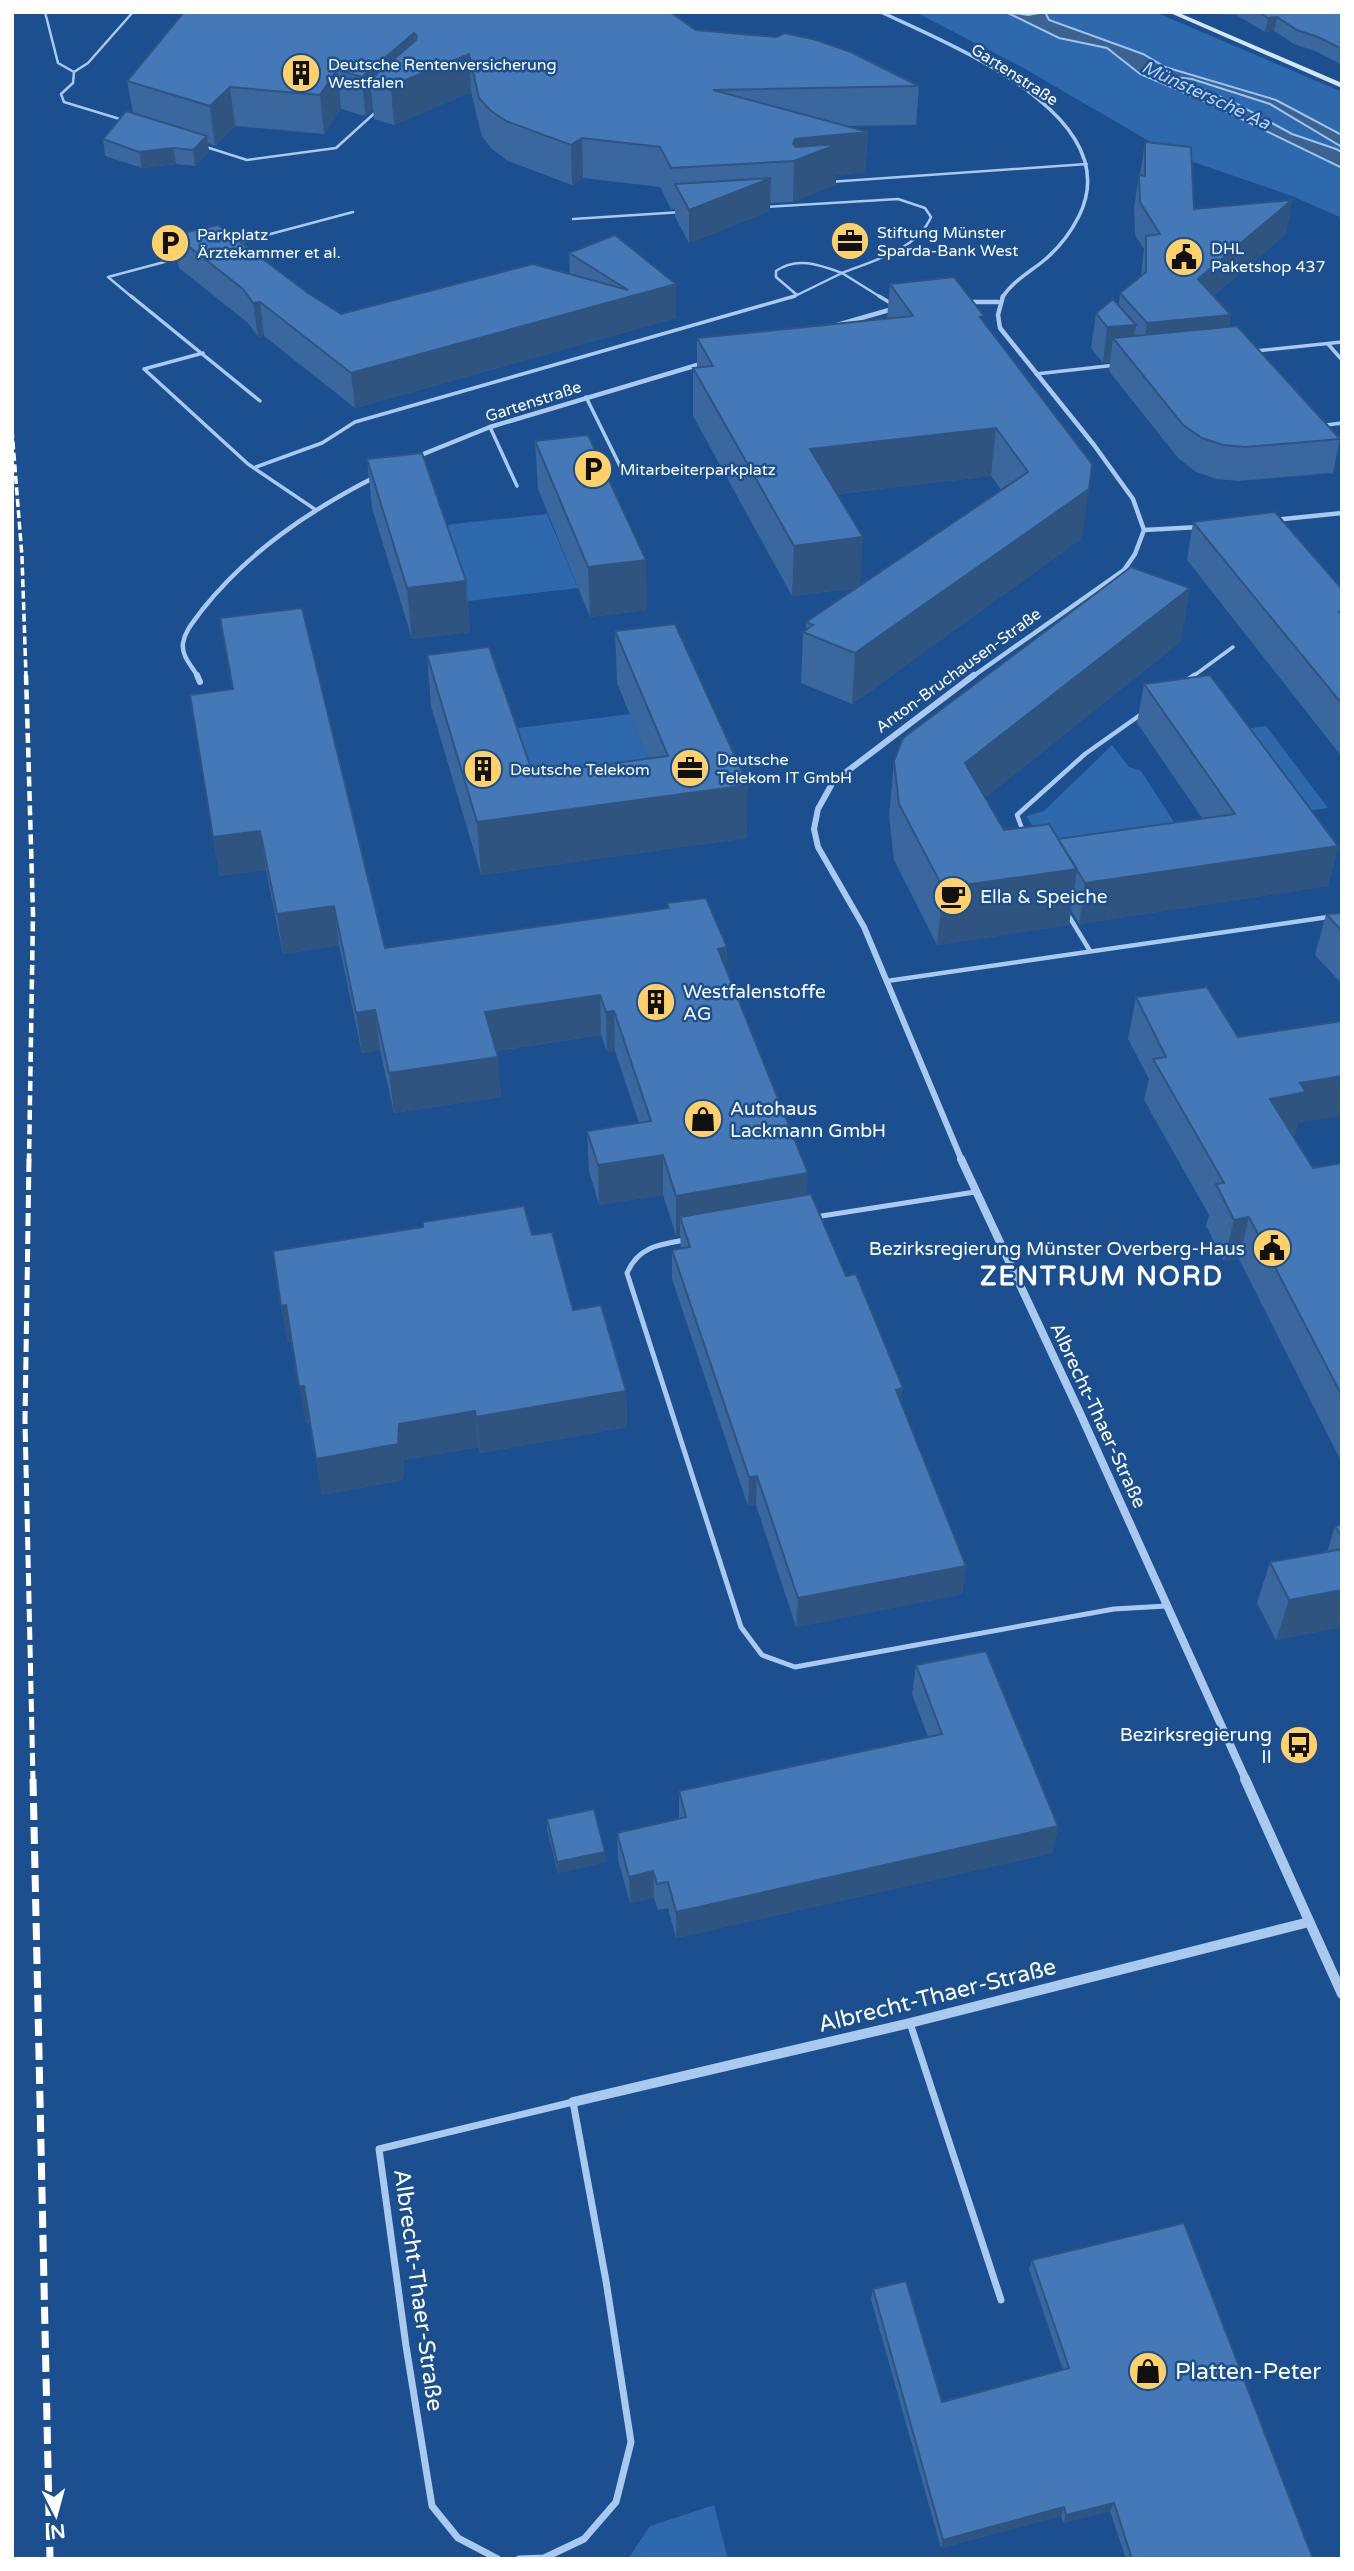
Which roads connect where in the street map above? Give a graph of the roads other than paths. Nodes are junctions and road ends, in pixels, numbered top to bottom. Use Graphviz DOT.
graph roads {
  1 [pos="45,12"];
  2 [pos="133,12"];
  3 [pos="881,12"];
  4 [pos="1171,12"];
  5 [pos="74,72"];
  6 [pos="1342,86"];
  7 [pos="386,103"];
  8 [pos="130,122"];
  9 [pos="195,143"];
  10 [pos="1087,164"];
  11 [pos="820,182"];
  12 [pos="758,207"];
  13 [pos="353,212"];
  14 [pos="688,212"];
  15 [pos="573,219"];
  16 [pos="223,246"];
  17 [pos="188,256"];
  18 [pos="842,274"];
  19 [pos="797,295"];
  20 [pos="952,302"];
  21 [pos="998,302"];
  22 [pos="908,306"];
  23 [pos="897,308"];
  24 [pos="823,329"];
  25 [pos="1342,342"];
  26 [pos="1327,344"];
  27 [pos="1255,351"];
  28 [pos="1243,352"];
  29 [pos="203,353"];
  30 [pos="1264,360"];
  31 [pos="1342,360"];
  32 [pos="705,363"];
  33 [pos="1126,364"];
  34 [pos="1036,374"];
  35 [pos="586,397"];
  36 [pos="260,401"];
  37 [pos="1317,415"];
  38 [pos="1342,423"];
  39 [pos="490,427"];
  40 [pos="414,458"];
  41 [pos="256,467"];
  42 [pos="621,468"];
  43 [pos="383,473"];
  44 [pos="517,486"];
  45 [pos="316,510"];
  46 [pos="1342,513"];
  47 [pos="1264,521"];
  48 [pos="1201,527"];
  49 [pos="1144,530"];
  50 [pos="1233,647"];
  51 [pos="200,682"];
  52 [pos="1179,686"];
  53 [pos="1147,709"];
  54 [pos="1027,841"];
  55 [pos="818,847"];
  56 [pos="1063,908"];
  57 [pos="1342,915"];
  58 [pos="1090,951"];
  59 [pos="887,981"];
  60 [pos="975,1192"];
  61 [pos="802,1219"];
  62 [pos="693,1238"];
  63 [pos="1166,1606"];
  64 [pos="1309,1922"];
  65 [pos="1342,1994"];
  66 [pos="910,2023"];
  67 [pos="573,2102"];
  68 [pos="1001,2300"];
  69 [pos="498,2559"];
  70 [pos="519,2559"];
  1 -- 5 [label="lane"];
  2 -- 5 [label="lane"];
  3 -- 10 [label="street, Gartenstraße"];
  4 -- 6 [label="main road"];
  5 -- 8 [label="lane"];
  7 -- 9 [label="lane"];
  10 -- 11 [label="lane"];
  10 -- 21 [label="street, Gartenstraße"];
  12 -- 18 [label="lane"];
  13 -- 16 [label="lane"];
  14 -- 15 [label="lane"];
  17 -- 29 [label="lane"];
  18 -- 19 [label="lane"];
  18 -- 19 [label="lane"];
  18 -- 23 [label="lane"];
  19 -- 41 [label="lane"];
  20 -- 21 [label="street"];
  21 -- 34 [label="street"];
  22 -- 23 [label="street"];
  23 -- 24 [label="street"];
  25 -- 26 [label="lane"];
  26 -- 27 [label="lane"];
  26 -- 31 [label="lane"];
  27 -- 28 [label="lane"];
  27 -- 30 [label="lane"];
  29 -- 36 [label="lane"];
  29 -- 41 [label="lane"];
  32 -- 35 [label="street, Gartenstraße"];
  33 -- 34 [label="lane"];
  34 -- 49 [label="street"];
  35 -- 39 [label="street, Gartenstraße"];
  35 -- 42 [label="lane"];
  37 -- 38 [label="lane"];
  39 -- 40 [label="street, Gartenstraße"];
  39 -- 44 [label="lane"];
  41 -- 45 [label="lane"];
  43 -- 45 [label="street"];
  45 -- 51 [label="street"];
  46 -- 47 [label="street"];
  48 -- 49 [label="street"];
  49 -- 55 [label="street, Anton-Bruchausen-Straße"];
  50 -- 52 [label="lane"];
  53 -- 54 [label="lane"];
  55 -- 59 [label="street, Albrecht-Thaer-Straße"];
  56 -- 58 [label="lane"];
  57 -- 58 [label="lane"];
  58 -- 59 [label="lane"];
  59 -- 60 [label="street, Albrecht-Thaer-Straße"];
  60 -- 61 [label="lane"];
  60 -- 63 [label="street, Albrecht-Thaer-Straße"];
  62 -- 63 [label="lane"];
  63 -- 64 [label="street, Albrecht-Thaer-Straße"];
  64 -- 65 [label="street, Albrecht-Thaer-Straße"];
  64 -- 66 [label="street, Albrecht-Thaer-Straße"];
  66 -- 67 [label="street, Albrecht-Thaer-Straße"];
  66 -- 68 [label="lane"];
  67 -- 69 [label="lane, Albrecht-Thaer-Straße"];
  67 -- 70 [label="lane"];
}
